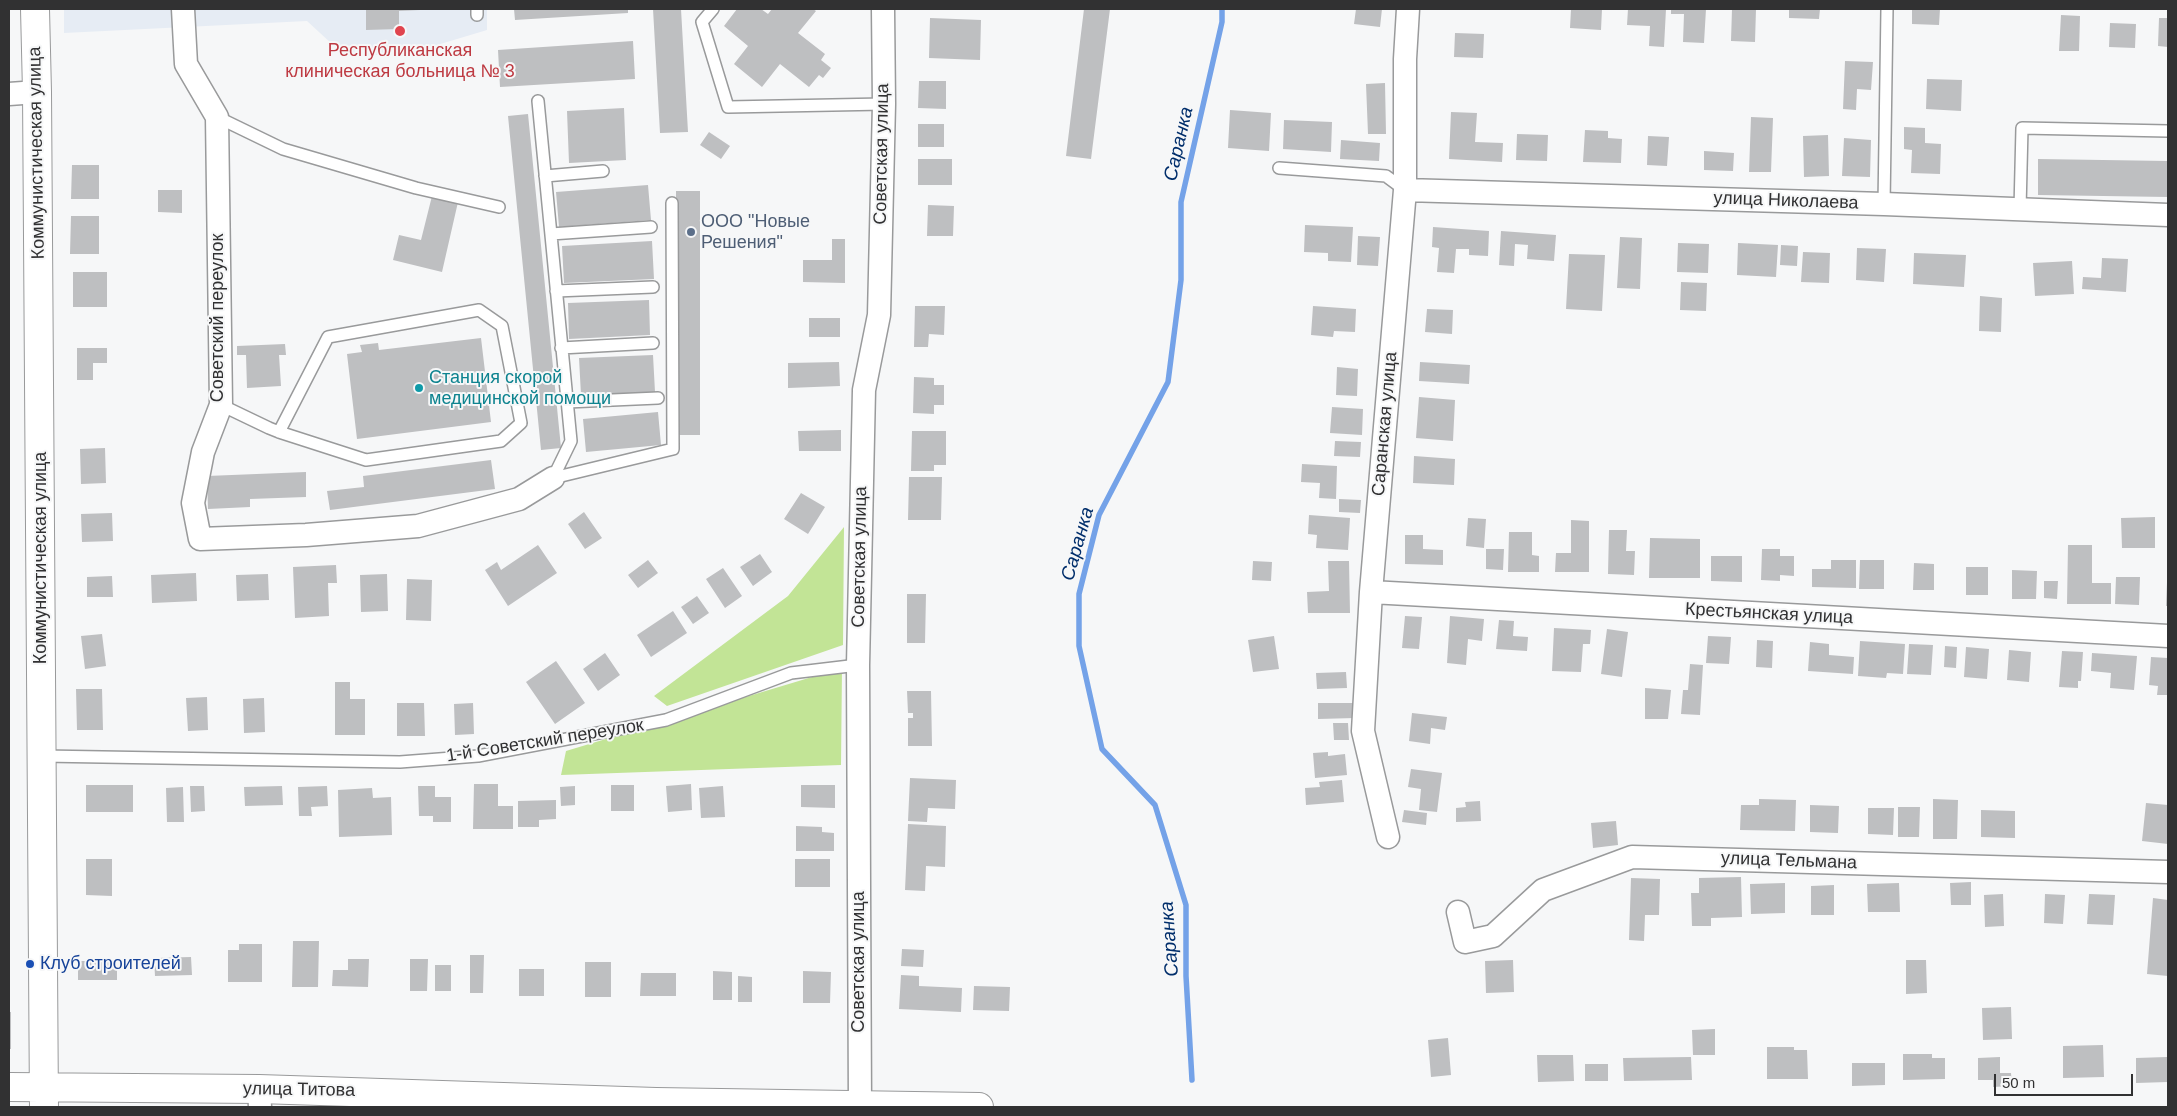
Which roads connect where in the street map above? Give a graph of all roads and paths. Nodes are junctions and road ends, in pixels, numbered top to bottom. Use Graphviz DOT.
graph roads {
  1 [pos="38,9"];
  2 [pos="183,9"];
  3 [pos="713,9"];
  4 [pos="883,9"];
  5 [pos="1408,9"];
  6 [pos="1887,9"];
  7 [pos="37,92"];
  8 [pos="9,94"];
  9 [pos="538,101"];
  10 [pos="884,104"];
  11 [pos="217,117"];
  12 [pos="2168,131"];
  13 [pos="1280,168"];
  14 [pos="604,172"];
  15 [pos="545,176"];
  16 [pos="1404,190"];
  17 [pos="672,203"];
  18 [pos="1884,204"];
  19 [pos="499,207"];
  20 [pos="2020,209"];
  21 [pos="2168,215"];
  22 [pos="651,227"];
  23 [pos="551,234"];
  24 [pos="653,287"];
  25 [pos="556,291"];
  26 [pos="653,343"];
  27 [pos="562,348"];
  28 [pos="658,398"];
  29 [pos="567,402"];
  30 [pos="221,405"];
  31 [pos="279,432"];
  32 [pos="553,478"];
  33 [pos="1370,592"];
  34 [pos="2168,636"];
  35 [pos="858,665"];
  36 [pos="43,756"];
  37 [pos="1388,837"];
  38 [pos="2168,872"];
  39 [pos="1458,912"];
  40 [pos="9,1088"];
  41 [pos="44,1098"];
  42 [pos="260,1098"];
  43 [pos="451,1101"];
  44 [pos="656,1105"];
  45 [pos="860,1106"];
  46 [pos="979,1107"];
  1 -- 7 [label="main road, Коммунистическая улица"];
  2 -- 11 [label="street, Советский переулок"];
  3 -- 10 [label="lane"];
  4 -- 10 [label="street, Советская улица"];
  5 -- 16 [label="street, Саранская улица"];
  6 -- 18 [label="lane"];
  7 -- 8 [label="street"];
  7 -- 36 [label="main road, Коммунистическая улица"];
  9 -- 15 [label="lane"];
  10 -- 35 [label="street, Советская улица"];
  11 -- 19 [label="lane"];
  11 -- 30 [label="street, Советский переулок"];
  12 -- 20 [label="lane"];
  13 -- 16 [label="lane"];
  14 -- 15 [label="lane"];
  15 -- 23 [label="lane"];
  16 -- 18 [label="street, улица Николаева"];
  16 -- 33 [label="street, Саранская улица"];
  17 -- 32 [label="lane"];
  18 -- 20 [label="street, улица Николаева"];
  20 -- 21 [label="street, улица Николаева"];
  22 -- 23 [label="lane"];
  23 -- 25 [label="lane"];
  24 -- 25 [label="lane"];
  25 -- 27 [label="lane"];
  26 -- 27 [label="lane"];
  27 -- 29 [label="lane"];
  28 -- 29 [label="lane"];
  29 -- 32 [label="lane"];
  30 -- 31 [label="lane"];
  30 -- 32 [label="street, Советский переулок"];
  31 -- 31 [label="lane"];
  33 -- 34 [label="street, Крестьянская улица"];
  33 -- 37 [label="street, Саранская улица"];
  35 -- 36 [label="lane, 1-й Советский переулок"];
  35 -- 45 [label="street, Советская улица"];
  36 -- 41 [label="main road, Коммунистическая улица"];
  38 -- 39 [label="street, улица Тельмана"];
  40 -- 41 [label="main road, улица Титова"];
  41 -- 42 [label="main road, улица Титова"];
  42 -- 43 [label="main road, улица Титова"];
  43 -- 44 [label="main road, улица Титова"];
  44 -- 45 [label="main road, улица Титова"];
  45 -- 46 [label="main road, улица Титова"];
}
